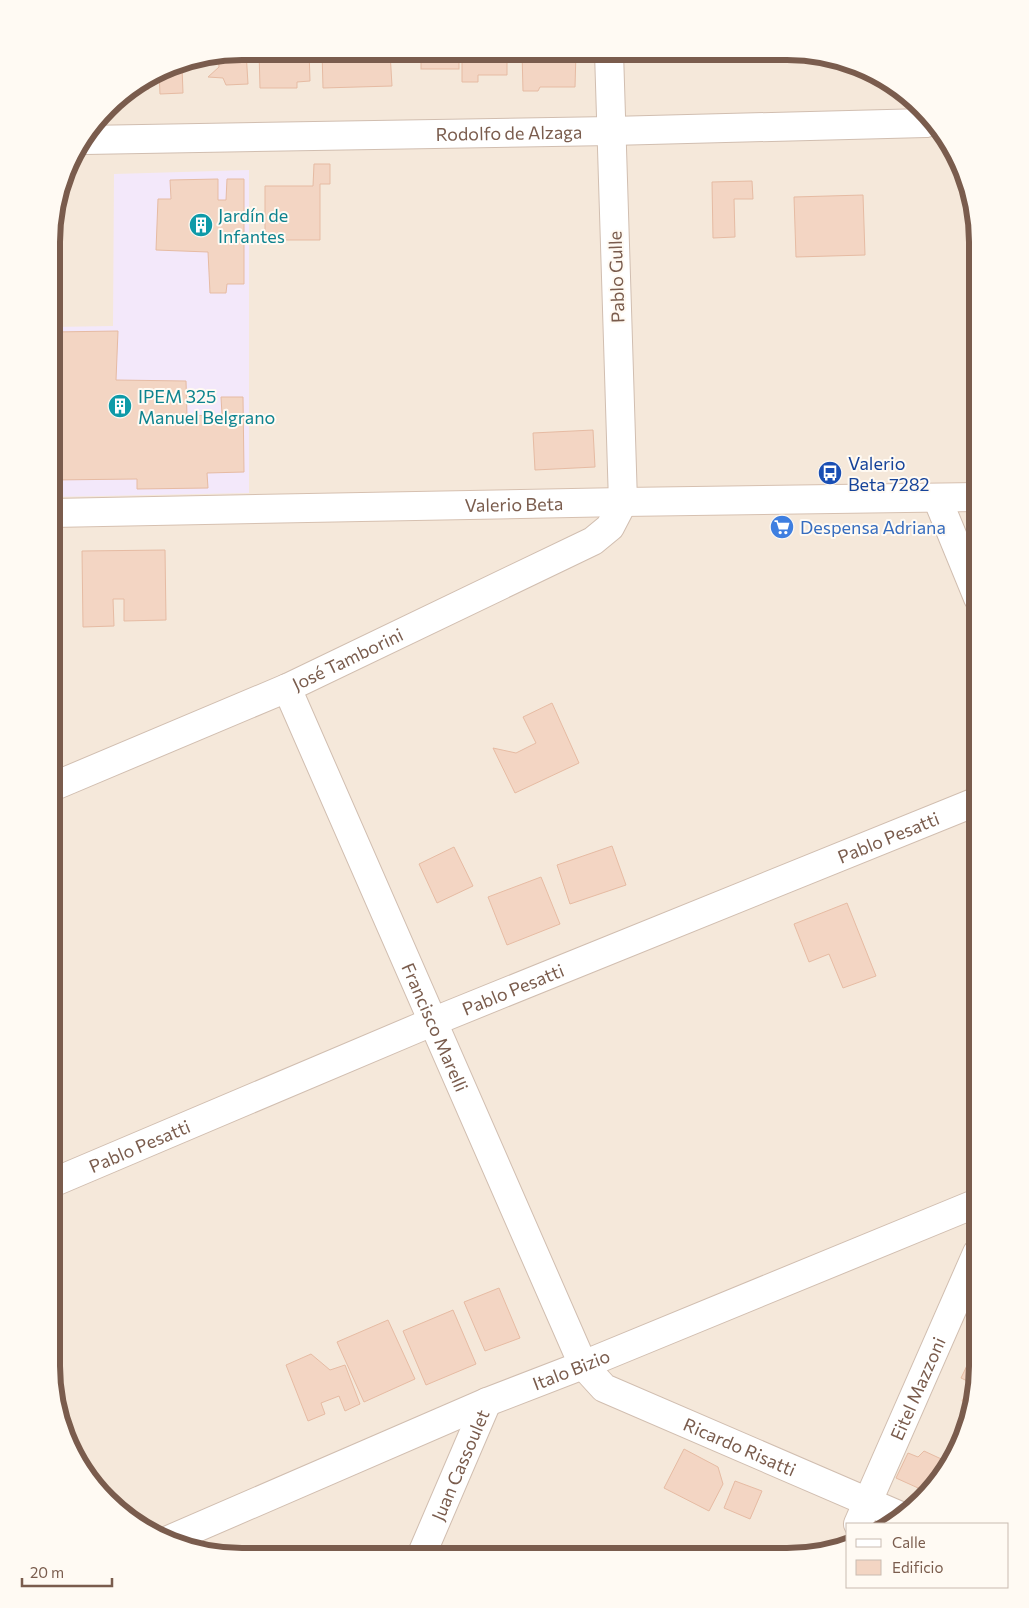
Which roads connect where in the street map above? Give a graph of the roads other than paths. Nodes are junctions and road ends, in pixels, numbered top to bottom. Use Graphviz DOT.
graph roads {
  1 [pos="609,60"];
  2 [pos="925,123"];
  3 [pos="611,131"];
  4 [pos="92,140"];
  5 [pos="937,498"];
  6 [pos="969,498"];
  7 [pos="623,502"];
  8 [pos="60,513"];
  9 [pos="969,576"];
  10 [pos="287,688"];
  11 [pos="60,784"];
  12 [pos="969,805"];
  13 [pos="432,1022"];
  14 [pos="60,1180"];
  15 [pos="969,1206"];
  16 [pos="969,1272"];
  17 [pos="583,1365"];
  18 [pos="487,1402"];
  19 [pos="862,1513"];
  20 [pos="889,1516"];
  21 [pos="178,1536"];
  22 [pos="423,1548"];
  1 -- 3 [label="street, Pablo Gulle"];
  2 -- 3 [label="street, Rodolfo de Alzaga"];
  3 -- 4 [label="street, Rodolfo de Alzaga"];
  3 -- 7 [label="street, Pablo Gulle"];
  5 -- 6 [label="street, Valerio Beta"];
  5 -- 7 [label="street, Valerio Beta"];
  5 -- 9 [label="street"];
  7 -- 8 [label="street, Valerio Beta"];
  7 -- 10 [label="street, José Tamborini"];
  10 -- 11 [label="street, José Tamborini"];
  10 -- 13 [label="street, Francisco Marelli"];
  12 -- 13 [label="street, Pablo Pesatti"];
  13 -- 14 [label="street, Pablo Pesatti"];
  13 -- 17 [label="street, Francisco Marelli"];
  15 -- 17 [label="street, Italo Bizio"];
  16 -- 19 [label="street, Eitel Mazzoni"];
  17 -- 18 [label="street, Italo Bizio"];
  17 -- 19 [label="street, Ricardo Risatti"];
  18 -- 21 [label="street, Italo Bizio"];
  18 -- 22 [label="street, Juan Cassoulet"];
  19 -- 20 [label="street, Ricardo Risatti"];
}
